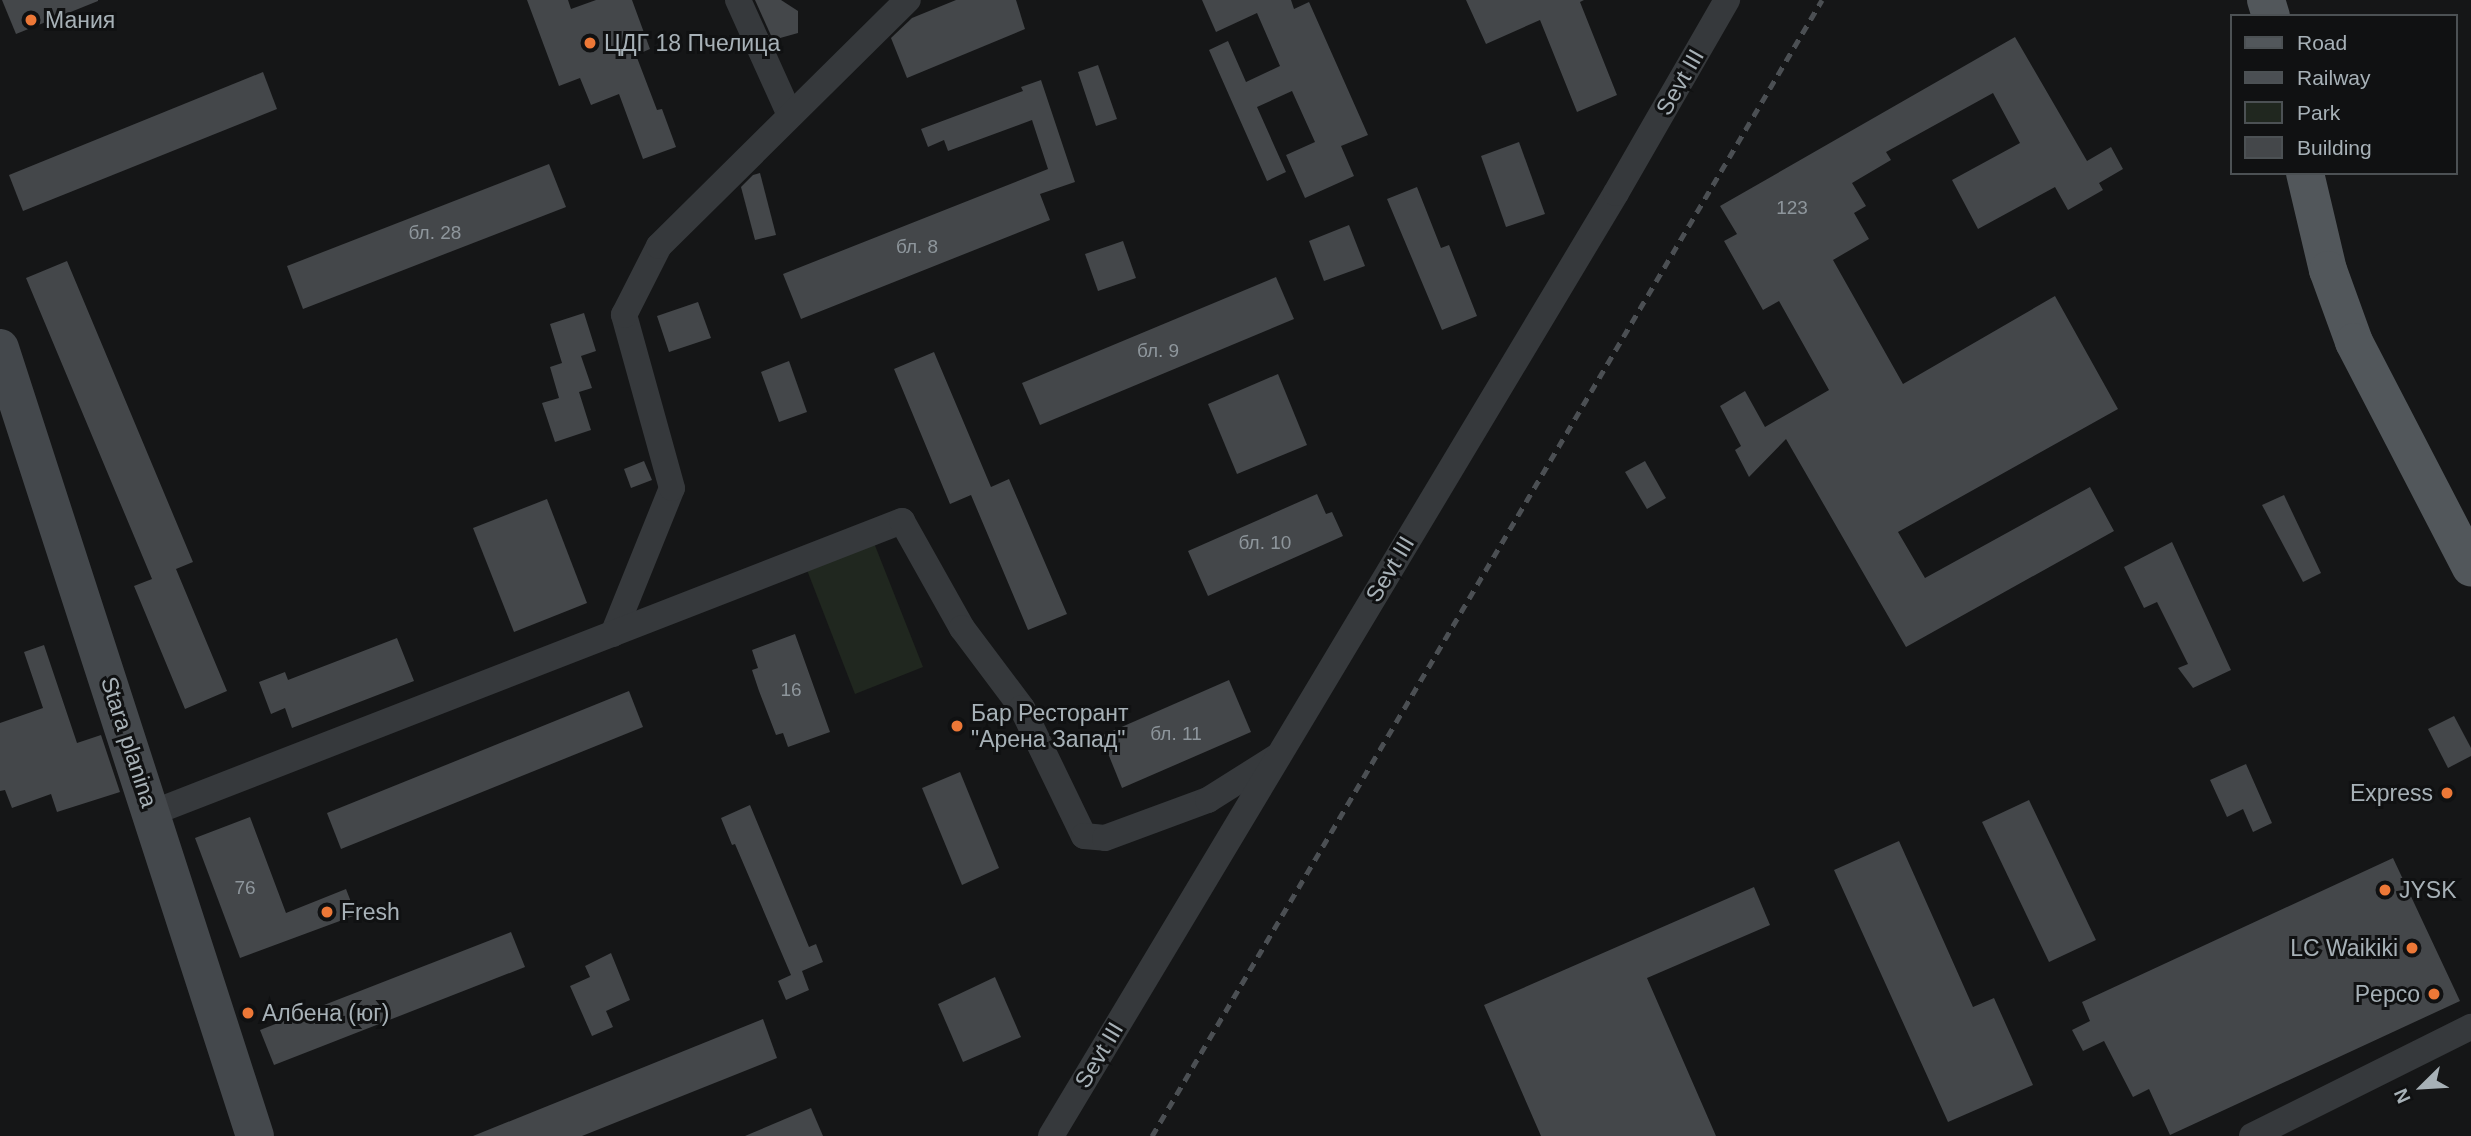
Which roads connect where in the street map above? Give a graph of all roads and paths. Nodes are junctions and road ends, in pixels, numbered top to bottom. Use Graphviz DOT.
graph roads {
  1 [pos="738,0"];
  2 [pos="908,0"];
  3 [pos="1727,0"];
  4 [pos="790,115"];
  5 [pos="2305,175"];
  6 [pos="0,348"];
  7 [pos="2471,568"];
  8 [pos="613,634"];
  9 [pos="1278,757"];
  10 [pos="152,813"];
  11 [pos="2471,1027"];
  12 [pos="255,1136"];
  13 [pos="1051,1136"];
  14 [pos="2252,1136"];
  1 -- 4 [label="street"];
  2 -- 4 [label="street"];
  3 -- 9 [label="street, Sevt III"];
  4 -- 8 [label="street"];
  5 -- 7 [label="main road"];
  6 -- 10 [label="street, Stara planina"];
  8 -- 9 [label="street"];
  8 -- 10 [label="street"];
  9 -- 13 [label="street, Sevt III"];
  10 -- 12 [label="street, Stara planina"];
  11 -- 14 [label="street"];
}
